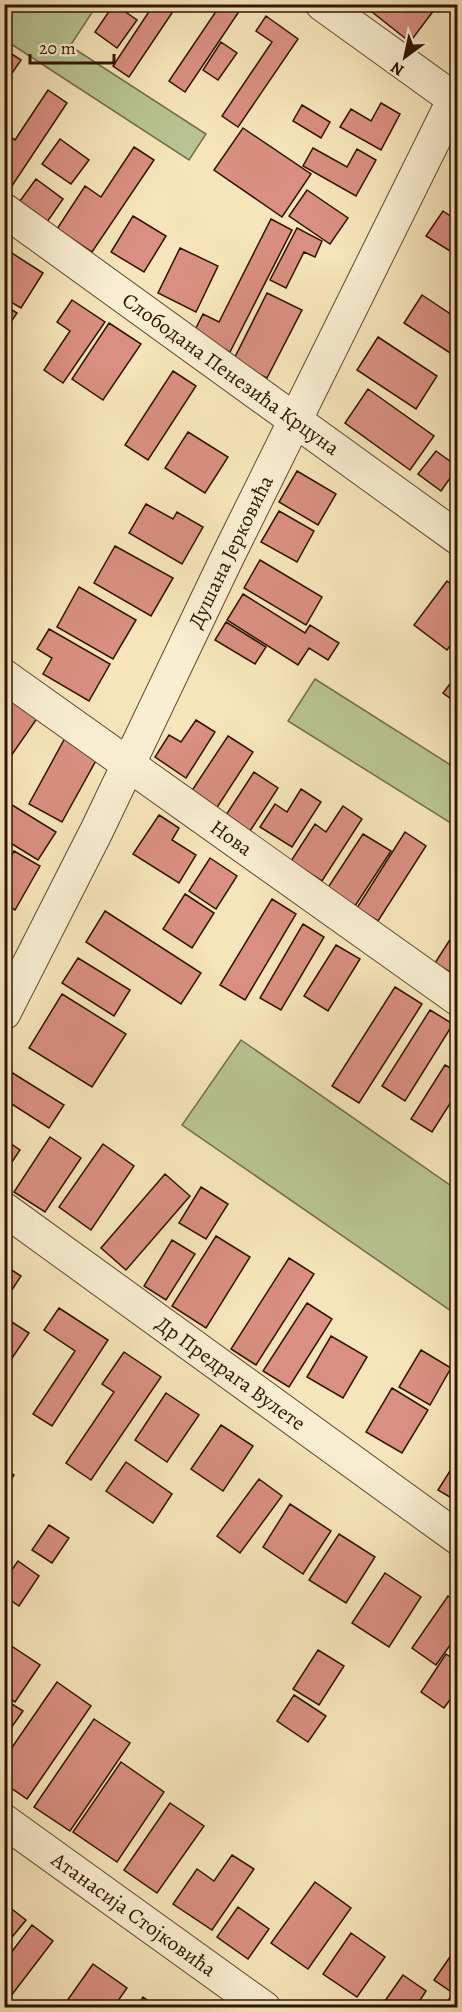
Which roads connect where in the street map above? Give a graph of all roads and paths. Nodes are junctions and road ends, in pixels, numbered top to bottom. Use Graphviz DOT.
graph roads {
  1 [pos="322,4"];
  2 [pos="456,97"];
  3 [pos="4,210"];
  4 [pos="295,420"];
  5 [pos="458,538"];
  6 [pos="4,676"];
  7 [pos="129,763"];
  8 [pos="458,999"];
  9 [pos="4,1013"];
  10 [pos="4,1209"];
  11 [pos="458,1538"];
  12 [pos="4,1821"];
  13 [pos="264,2007"];
  1 -- 2 [label="street"];
  2 -- 4 [label="street, Душана Јерковића"];
  3 -- 4 [label="street, Слободана Пенезића Крцуна"];
  4 -- 5 [label="street, Слободана Пенезића Крцуна"];
  4 -- 7 [label="street, Душана Јерковића"];
  6 -- 7 [label="street, Нова"];
  7 -- 8 [label="street, Нова"];
  7 -- 9 [label="street, Душана Јерковића"];
  10 -- 11 [label="street, Др Предрага Вулете"];
  12 -- 13 [label="street, Атанасија Стојковића"];
}
